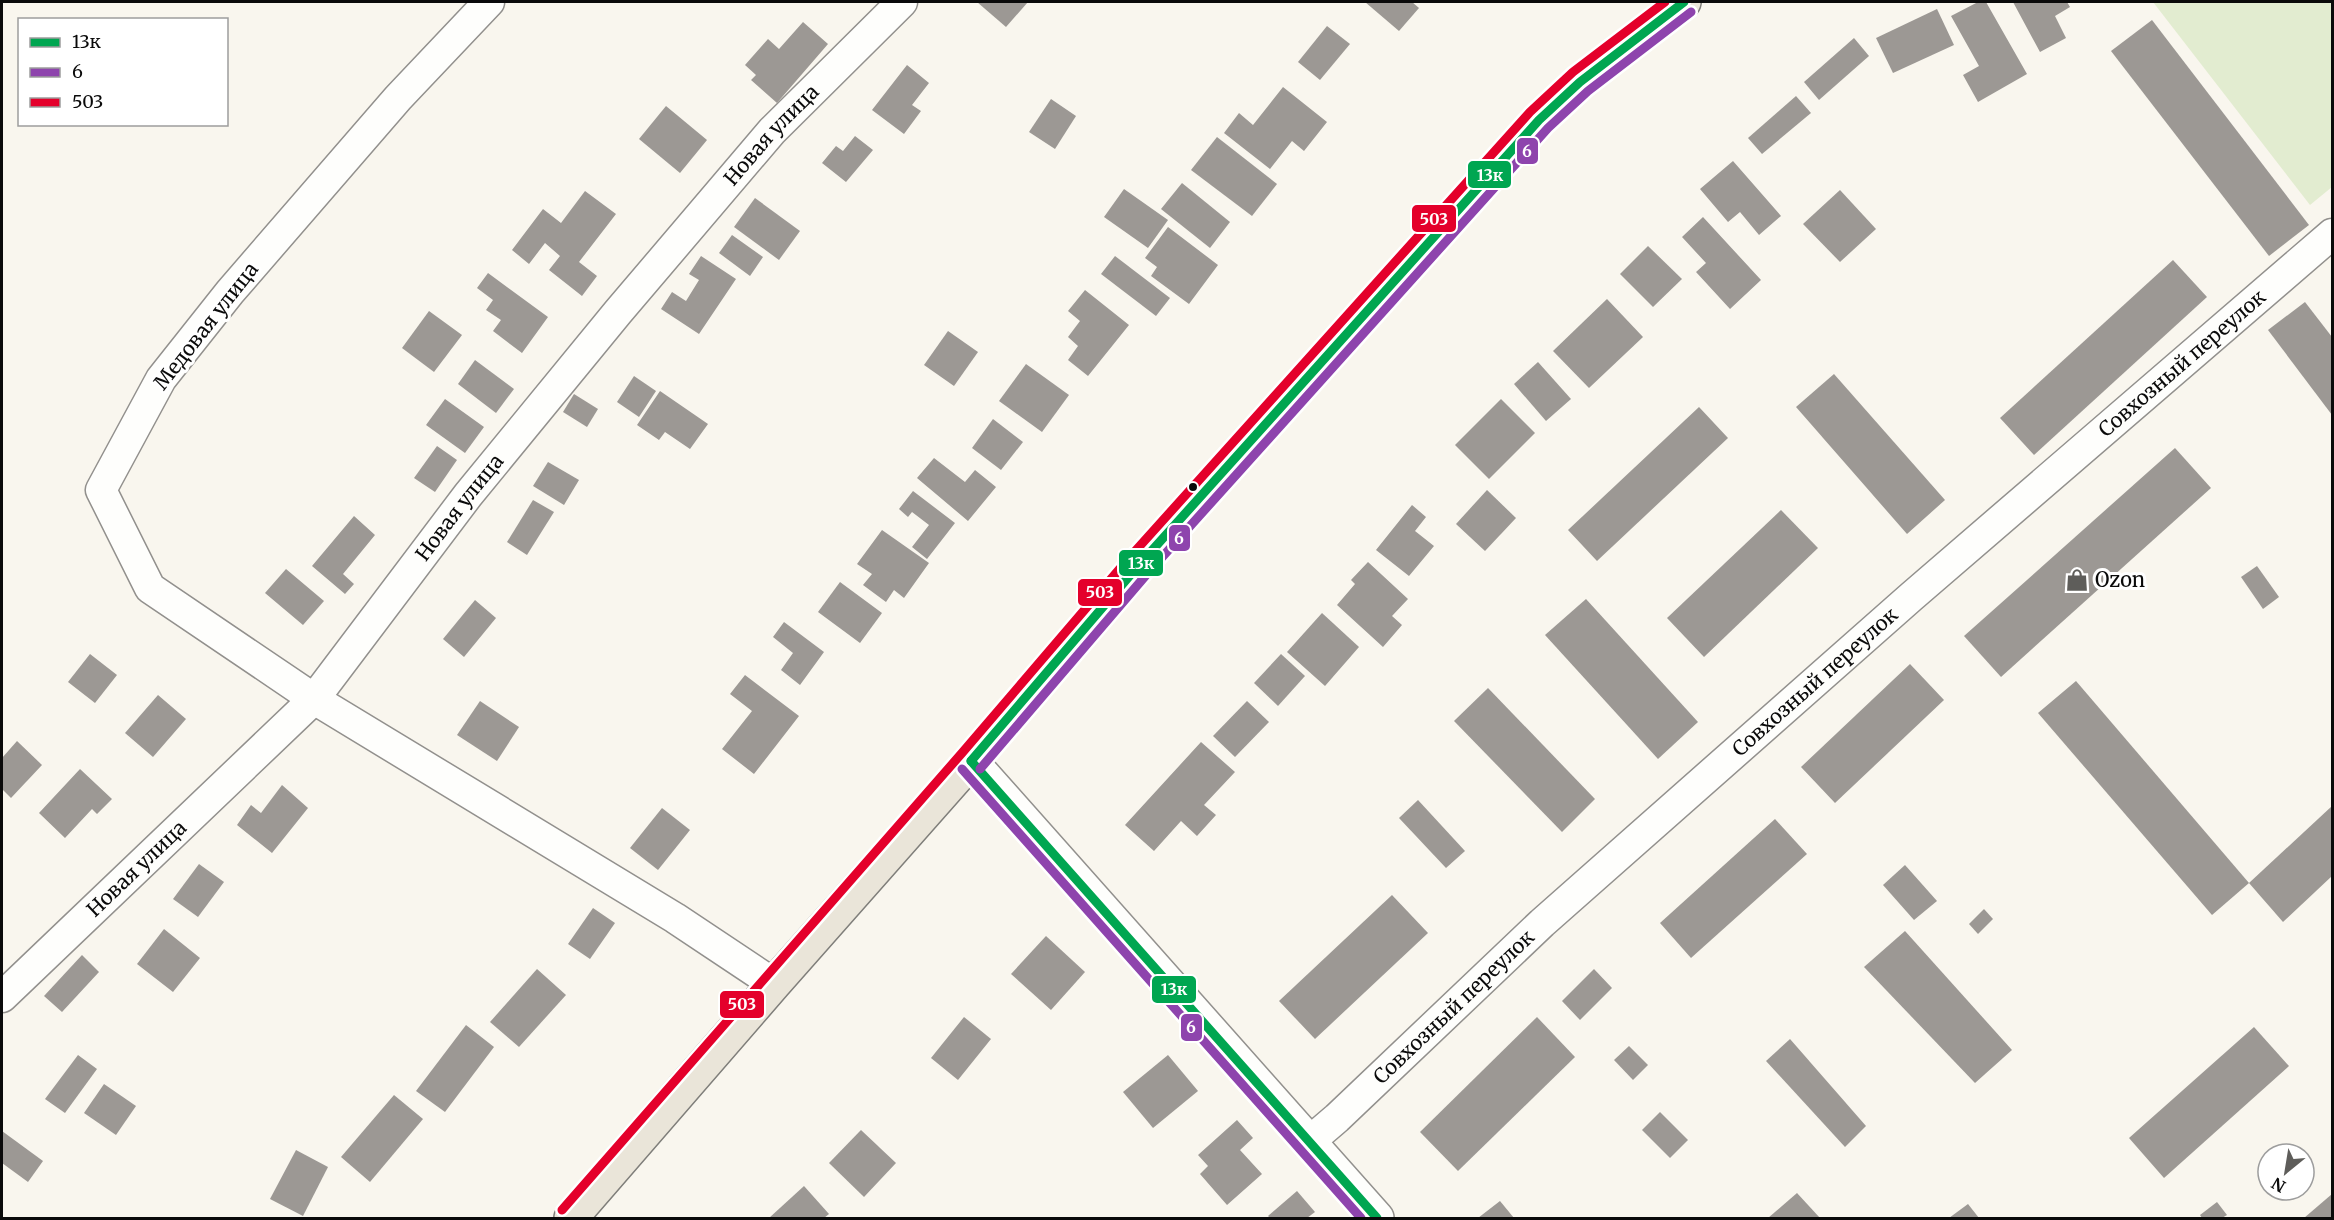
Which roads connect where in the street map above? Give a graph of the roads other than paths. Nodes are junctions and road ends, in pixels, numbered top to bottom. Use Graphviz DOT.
graph roads {
  1 [pos="489,2"];
  2 [pos="903,2"];
  3 [pos="1684,2"];
  4 [pos="2331,238"];
  5 [pos="314,699"];
  6 [pos="971,761"];
  7 [pos="774,984"];
  8 [pos="2,997"];
  9 [pos="1309,1142"];
  10 [pos="571,1218"];
  11 [pos="1377,1218"];
  1 -- 5 [label="street, Медовая улица"];
  2 -- 5 [label="street, Новая улица"];
  3 -- 6 [label="main road"];
  4 -- 9 [label="street, Совхозный переулок"];
  5 -- 7 [label="street"];
  5 -- 8 [label="street, Новая улица"];
  6 -- 7 [label="main road"];
  6 -- 9 [label="street"];
  7 -- 10 [label="main road"];
  9 -- 11 [label="street"];
}
